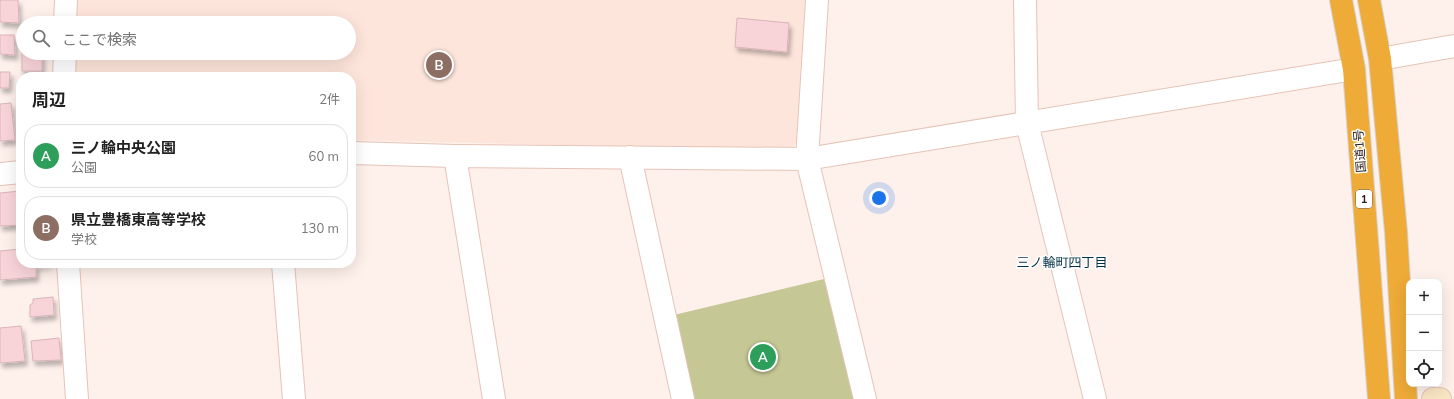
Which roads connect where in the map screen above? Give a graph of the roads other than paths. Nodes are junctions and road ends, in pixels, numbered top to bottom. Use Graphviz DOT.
graph roads {
  1 [pos="66,0"];
  2 [pos="817,0"];
  3 [pos="1025,0"];
  4 [pos="1341,0"];
  5 [pos="1369,0"];
  6 [pos="65,16"];
  7 [pos="1454,46"];
  8 [pos="1380,59"];
  9 [pos="64,60"];
  10 [pos="1354,69"];
  11 [pos="64,72"];
  12 [pos="1027,123"];
  13 [pos="356,153"];
  14 [pos="455,156"];
  15 [pos="630,157"];
  16 [pos="807,159"];
  17 [pos="16,172"];
  18 [pos="0,174"];
  19 [pos="68,268"];
  20 [pos="283,268"];
  21 [pos="78,399"];
  22 [pos="294,399"];
  23 [pos="494,399"];
  24 [pos="683,399"];
  25 [pos="865,399"];
  26 [pos="1095,399"];
  27 [pos="1379,399"];
  28 [pos="1406,399"];
  29 [pos="1433,399"];
  30 [pos="1440,399"];
  1 -- 6 [label="street"];
  2 -- 16 [label="street"];
  3 -- 12 [label="street"];
  4 -- 10 [label="highway, 国道1号 / 1"];
  5 -- 8 [label="highway"];
  7 -- 8 [label="street"];
  8 -- 28 [label="highway"];
  9 -- 11 [label="street"];
  10 -- 12 [label="street"];
  10 -- 27 [label="highway, 国道1号 / 1"];
  12 -- 16 [label="street"];
  12 -- 26 [label="street"];
  13 -- 14 [label="street"];
  14 -- 15 [label="street"];
  14 -- 23 [label="street"];
  15 -- 16 [label="street"];
  15 -- 24 [label="street"];
  16 -- 25 [label="street"];
  17 -- 18 [label="street"];
  19 -- 21 [label="street"];
  20 -- 22 [label="street"];
  29 -- 30 [label="street"];
}
